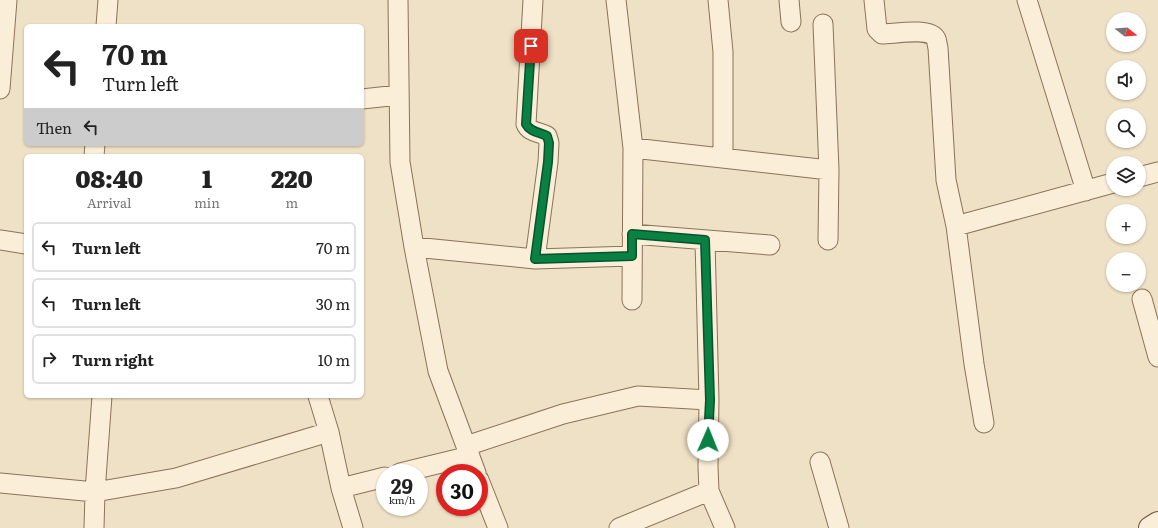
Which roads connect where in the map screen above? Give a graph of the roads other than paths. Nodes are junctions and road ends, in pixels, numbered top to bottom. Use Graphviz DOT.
graph roads {
  1 [pos="7,0"];
  2 [pos="108,0"];
  3 [pos="398,0"];
  4 [pos="533,0"];
  5 [pos="616,0"];
  6 [pos="718,0"];
  7 [pos="789,0"];
  8 [pos="874,0"];
  9 [pos="1027,0"];
  10 [pos="791,22"];
  11 [pos="106,24"];
  12 [pos="823,24"];
  13 [pos="0,89"];
  14 [pos="399,95"];
  15 [pos="364,99"];
  16 [pos="632,148"];
  17 [pos="723,158"];
  18 [pos="829,170"];
  19 [pos="1158,172"];
  20 [pos="1146,175"];
  21 [pos="1106,185"];
  22 [pos="1086,191"];
  23 [pos="956,226"];
  24 [pos="632,234"];
  25 [pos="0,240"];
  26 [pos="705,240"];
  27 [pos="828,240"];
  28 [pos="24,244"];
  29 [pos="770,245"];
  30 [pos="414,247"];
  31 [pos="632,256"];
  32 [pos="535,259"];
  33 [pos="1142,299"];
  34 [pos="632,300"];
  35 [pos="1158,357"];
  36 [pos="102,398"];
  37 [pos="319,398"];
  38 [pos="710,400"];
  39 [pos="984,424"];
  40 [pos="329,432"];
  41 [pos="468,451"];
  42 [pos="820,462"];
  43 [pos="428,464"];
  44 [pos="473,464"];
  45 [pos="376,479"];
  46 [pos="0,483"];
  47 [pos="341,488"];
  48 [pos="709,491"];
  49 [pos="96,492"];
  50 [pos="488,503"];
  51 [pos="1158,523"];
  52 [pos="94,528"];
  53 [pos="353,528"];
  54 [pos="498,528"];
  55 [pos="619,528"];
  56 [pos="725,528"];
  57 [pos="839,528"];
  58 [pos="1150,528"];
  1 -- 13 [label="street"];
  2 -- 11 [label="street"];
  3 -- 14 [label="street"];
  4 -- 32 [label="street"];
  5 -- 16 [label="street"];
  6 -- 17 [label="street"];
  7 -- 10 [label="street"];
  8 -- 23 [label="street"];
  9 -- 22 [label="street"];
  12 -- 18 [label="street"];
  14 -- 15 [label="street"];
  14 -- 30 [label="street"];
  16 -- 17 [label="street"];
  16 -- 24 [label="street"];
  17 -- 18 [label="street"];
  18 -- 27 [label="street"];
  19 -- 20 [label="street"];
  21 -- 22 [label="street"];
  22 -- 23 [label="street"];
  23 -- 39 [label="street"];
  24 -- 26 [label="street"];
  24 -- 31 [label="street"];
  25 -- 28 [label="street"];
  26 -- 29 [label="street"];
  26 -- 38 [label="street"];
  30 -- 32 [label="street"];
  30 -- 41 [label="street"];
  31 -- 32 [label="street"];
  31 -- 34 [label="street"];
  33 -- 35 [label="street"];
  36 -- 49 [label="street"];
  37 -- 40 [label="street"];
  38 -- 41 [label="street"];
  38 -- 48 [label="street"];
  40 -- 47 [label="street"];
  40 -- 49 [label="street"];
  41 -- 43 [label="street"];
  41 -- 44 [label="street"];
  42 -- 57 [label="street"];
  45 -- 47 [label="street"];
  46 -- 49 [label="street"];
  47 -- 53 [label="street"];
  48 -- 55 [label="street"];
  48 -- 56 [label="street"];
  49 -- 52 [label="street"];
  50 -- 54 [label="street"];
  51 -- 58 [label="main road"];
}
